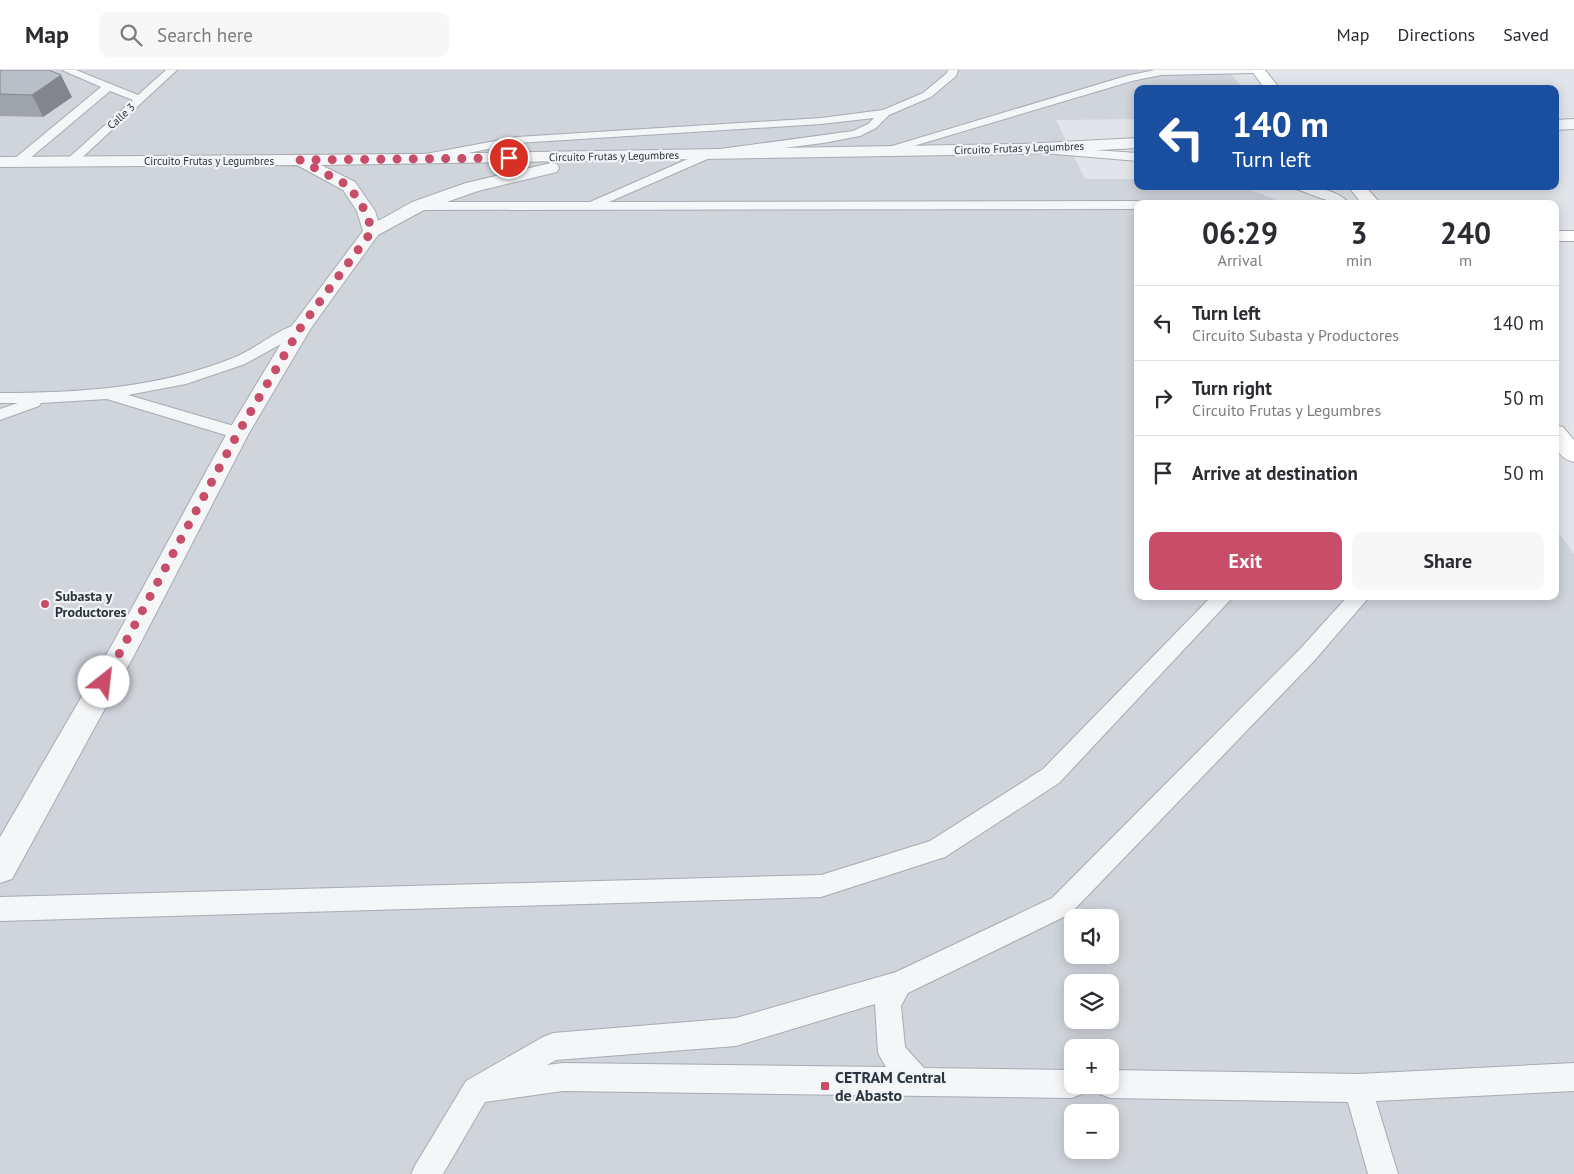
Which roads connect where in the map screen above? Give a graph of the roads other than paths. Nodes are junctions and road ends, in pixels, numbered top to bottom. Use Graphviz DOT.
graph roads {
  1 [pos="67,70"];
  2 [pos="172,70"];
  3 [pos="953,70"];
  4 [pos="1256,70"];
  5 [pos="1269,85"];
  6 [pos="108,87"];
  7 [pos="140,99"];
  8 [pos="885,113"];
  9 [pos="1574,124"];
  10 [pos="1559,125"];
  11 [pos="1134,143"];
  12 [pos="1021,149"];
  13 [pos="886,151"];
  14 [pos="710,154"];
  15 [pos="601,156"];
  16 [pos="1134,157"];
  17 [pos="417,159"];
  18 [pos="300,160"];
  19 [pos="0,162"];
  20 [pos="18,162"];
  21 [pos="70,162"];
  22 [pos="1311,190"];
  23 [pos="1360,190"];
  24 [pos="1337,200"];
  25 [pos="1368,200"];
  26 [pos="1134,205"];
  27 [pos="418,206"];
  28 [pos="588,206"];
  29 [pos="372,231"];
  30 [pos="1559,236"];
  31 [pos="1574,236"];
  32 [pos="301,327"];
  33 [pos="109,394"];
  34 [pos="0,398"];
  35 [pos="48,398"];
  36 [pos="0,415"];
  37 [pos="238,433"];
  38 [pos="1559,437"];
  39 [pos="1574,455"];
  40 [pos="1220,600"];
  41 [pos="1356,600"];
  42 [pos="0,868"];
  43 [pos="0,909"];
  44 [pos="899,984"];
  45 [pos="1574,1077"];
  46 [pos="917,1081"];
  47 [pos="1064,1084"];
  48 [pos="1119,1084"];
  49 [pos="1358,1088"];
  50 [pos="476,1091"];
  51 [pos="426,1174"];
  52 [pos="1383,1174"];
  1 -- 6 [label="lane"];
  2 -- 7 [label="lane, Calle 3"];
  3 -- 8 [label="lane"];
  4 -- 5 [label="main road"];
  4 -- 13 [label="lane"];
  6 -- 7 [label="lane"];
  6 -- 20 [label="lane"];
  7 -- 21 [label="lane, Calle 3"];
  8 -- 14 [label="lane"];
  8 -- 17 [label="lane"];
  9 -- 10 [label="street"];
  11 -- 12 [label="street, Circuito Frutas y Legumbres"];
  12 -- 13 [label="street, Circuito Frutas y Legumbres"];
  12 -- 16 [label="lane"];
  13 -- 14 [label="street, Circuito Frutas y Legumbres"];
  14 -- 15 [label="street, Circuito Frutas y Legumbres"];
  14 -- 28 [label="lane"];
  15 -- 17 [label="street, Circuito Frutas y Legumbres"];
  15 -- 27 [label="street"];
  17 -- 18 [label="street, Circuito Frutas y Legumbres"];
  18 -- 21 [label="street, Circuito Frutas y Legumbres"];
  18 -- 29 [label="street"];
  19 -- 20 [label="street, Circuito Frutas y Legumbres"];
  20 -- 21 [label="street, Circuito Frutas y Legumbres"];
  22 -- 24 [label="lane"];
  23 -- 25 [label="main road"];
  26 -- 28 [label="lane"];
  27 -- 28 [label="lane"];
  27 -- 29 [label="street"];
  29 -- 32 [label="street"];
  30 -- 31 [label="main road"];
  32 -- 33 [label="lane"];
  32 -- 37 [label="street"];
  33 -- 35 [label="lane"];
  33 -- 37 [label="lane"];
  34 -- 35 [label="lane"];
  35 -- 36 [label="lane"];
  37 -- 42 [label="street"];
  38 -- 39 [label="main road"];
  40 -- 43 [label="lane"];
  41 -- 44 [label="lane"];
  44 -- 46 [label="lane"];
  44 -- 50 [label="lane"];
  45 -- 49 [label="lane"];
  46 -- 47 [label="lane"];
  46 -- 50 [label="lane"];
  48 -- 49 [label="lane"];
  49 -- 52 [label="lane"];
  50 -- 51 [label="lane"];
}
